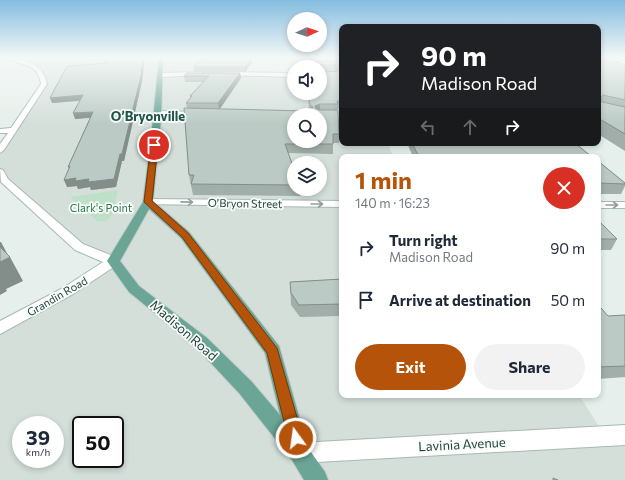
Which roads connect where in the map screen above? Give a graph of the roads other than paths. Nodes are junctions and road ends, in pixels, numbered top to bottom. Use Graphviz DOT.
graph roads {
  1 [pos="44,80"];
  2 [pos="160,80"];
  3 [pos="157,114"];
  4 [pos="204,114"];
  5 [pos="327,115"];
  6 [pos="339,115"];
  7 [pos="14,130"];
  8 [pos="0,131"];
  9 [pos="0,150"];
  10 [pos="0,172"];
  11 [pos="148,202"];
  12 [pos="339,204"];
  13 [pos="601,205"];
  14 [pos="625,205"];
  15 [pos="113,261"];
  16 [pos="0,328"];
  17 [pos="625,435"];
  18 [pos="299,453"];
  19 [pos="317,480"];
  1 -- 7 [label="street"];
  2 -- 3 [label="main road"];
  3 -- 4 [label="street"];
  3 -- 11 [label="main road"];
  5 -- 6 [label="street"];
  7 -- 8 [label="street"];
  7 -- 9 [label="street"];
  10 -- 15 [label="street"];
  11 -- 12 [label="street, O’Bryon Street, one-way"];
  11 -- 15 [label="main road"];
  11 -- 18 [label="main road, Madison Road"];
  13 -- 14 [label="street, one-way"];
  15 -- 16 [label="street, Grandin Road"];
  15 -- 18 [label="main road, Madison Road"];
  17 -- 18 [label="street, Lavinia Avenue"];
  18 -- 19 [label="main road, Madison Road"];
}
